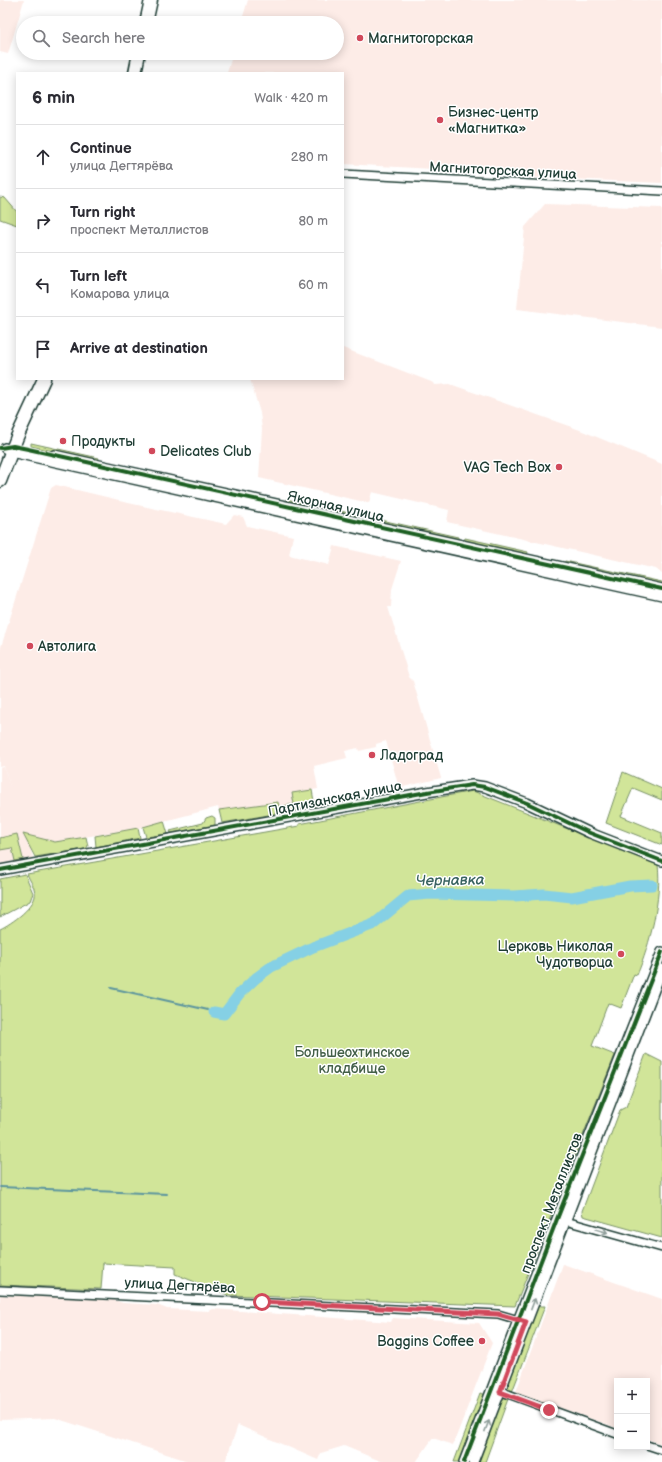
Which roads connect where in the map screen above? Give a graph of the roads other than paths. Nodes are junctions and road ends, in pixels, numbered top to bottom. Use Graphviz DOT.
graph roads {
  1 [pos="151,0"];
  2 [pos="148,16"];
  3 [pos="138,60"];
  4 [pos="135,72"];
  5 [pos="344,174"];
  6 [pos="662,191"];
  7 [pos="36,380"];
  8 [pos="43,380"];
  9 [pos="7,448"];
  10 [pos="0,462"];
  11 [pos="0,481"];
  12 [pos="662,589"];
  13 [pos="662,596"];
  14 [pos="662,861"];
  15 [pos="0,870"];
  16 [pos="662,951"];
  17 [pos="662,969"];
  18 [pos="657,981"];
  19 [pos="560,1220"];
  20 [pos="662,1248"];
  21 [pos="0,1290"];
  22 [pos="522,1321"];
  23 [pos="496,1390"];
  24 [pos="614,1433"];
  25 [pos="650,1446"];
  26 [pos="662,1450"];
  27 [pos="464,1462"];
  28 [pos="473,1462"];
  1 -- 2 [label="main road"];
  3 -- 4 [label="main road"];
  5 -- 6 [label="street, Магнитогорская улица"];
  7 -- 9 [label="main road"];
  8 -- 9 [label="main road"];
  9 -- 10 [label="main road"];
  9 -- 11 [label="main road"];
  9 -- 12 [label="street, Якорная улица"];
  9 -- 13 [label="street, Якорная улица"];
  14 -- 15 [label="street, Партизанская улица"];
  16 -- 18 [label="street, проспект Металлистов"];
  17 -- 18 [label="street, проспект Металлистов"];
  18 -- 19 [label="street, проспект Металлистов"];
  19 -- 20 [label="street, one-way"];
  19 -- 22 [label="street, проспект Металлистов"];
  21 -- 22 [label="street, улица Дегтярёва"];
  22 -- 23 [label="street, проспект Металлистов"];
  23 -- 24 [label="street"];
  23 -- 27 [label="street, проспект Металлистов"];
  28 -- 23 [label="street, проспект Металлистов, one-way"];
  25 -- 26 [label="street"];
}
